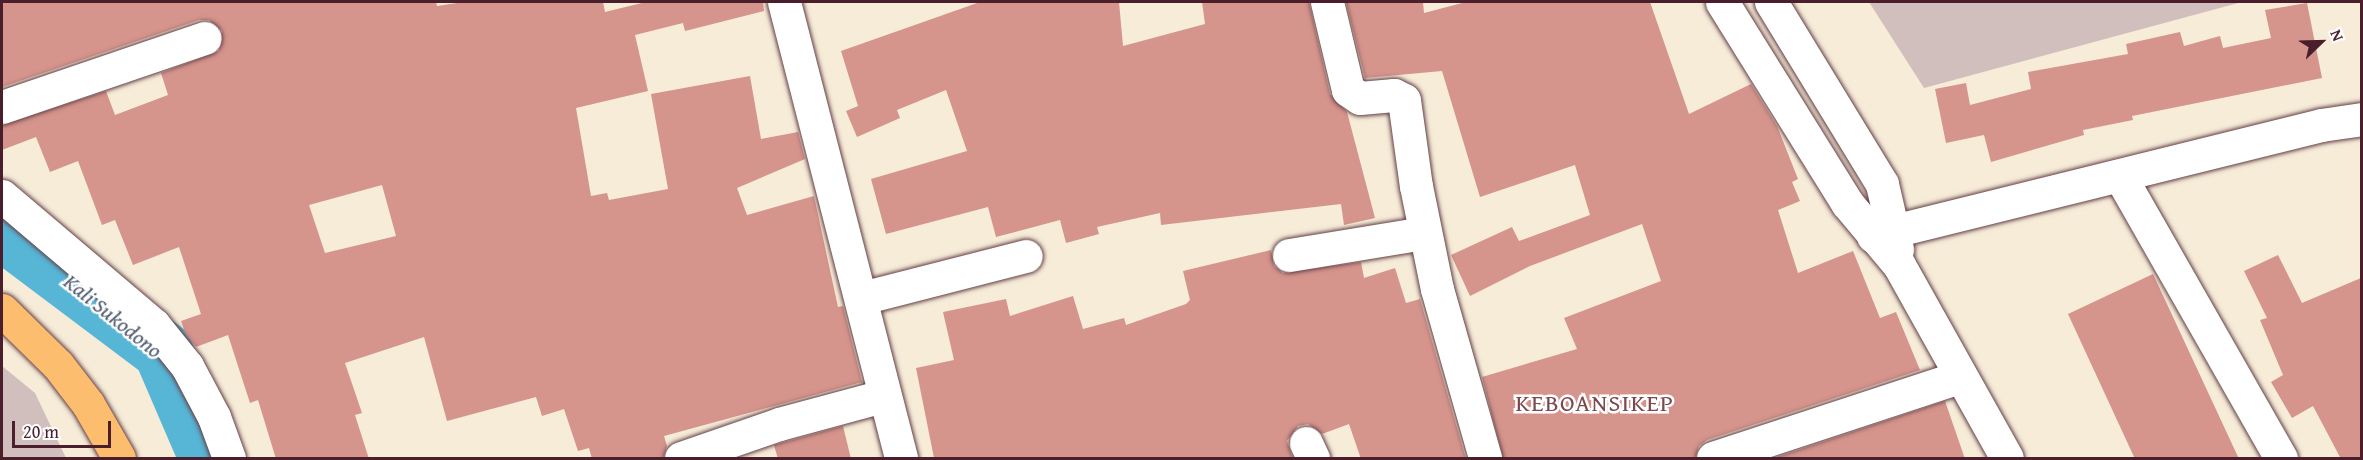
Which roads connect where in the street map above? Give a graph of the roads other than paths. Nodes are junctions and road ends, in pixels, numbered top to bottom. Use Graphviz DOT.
graph roads {
  1 [pos="784,2"];
  2 [pos="1327,2"];
  3 [pos="1722,2"];
  4 [pos="1771,2"];
  5 [pos="205,38"];
  6 [pos="2,107"];
  7 [pos="2361,119"];
  8 [pos="2120,176"];
  9 [pos="2,196"];
  10 [pos="1883,232"];
  11 [pos="1424,233"];
  12 [pos="1289,255"];
  13 [pos="1026,256"];
  14 [pos="862,298"];
  15 [pos="2,310"];
  16 [pos="1959,377"];
  17 [pos="883,396"];
  18 [pos="119,459"];
  19 [pos="229,459"];
  20 [pos="681,459"];
  21 [pos="901,459"];
  22 [pos="1485,459"];
  23 [pos="1713,459"];
  24 [pos="2007,459"];
  25 [pos="2281,459"];
  1 -- 14 [label="street"];
  2 -- 11 [label="street"];
  3 -- 10 [label="street"];
  4 -- 10 [label="street"];
  5 -- 6 [label="street"];
  7 -- 8 [label="street"];
  8 -- 10 [label="street"];
  8 -- 25 [label="street"];
  9 -- 19 [label="street"];
  10 -- 16 [label="street"];
  11 -- 12 [label="street"];
  11 -- 22 [label="street"];
  13 -- 14 [label="street"];
  14 -- 17 [label="street"];
  15 -- 18 [label="main road"];
  16 -- 23 [label="street"];
  16 -- 24 [label="street"];
  17 -- 20 [label="street"];
  17 -- 21 [label="street"];
}
